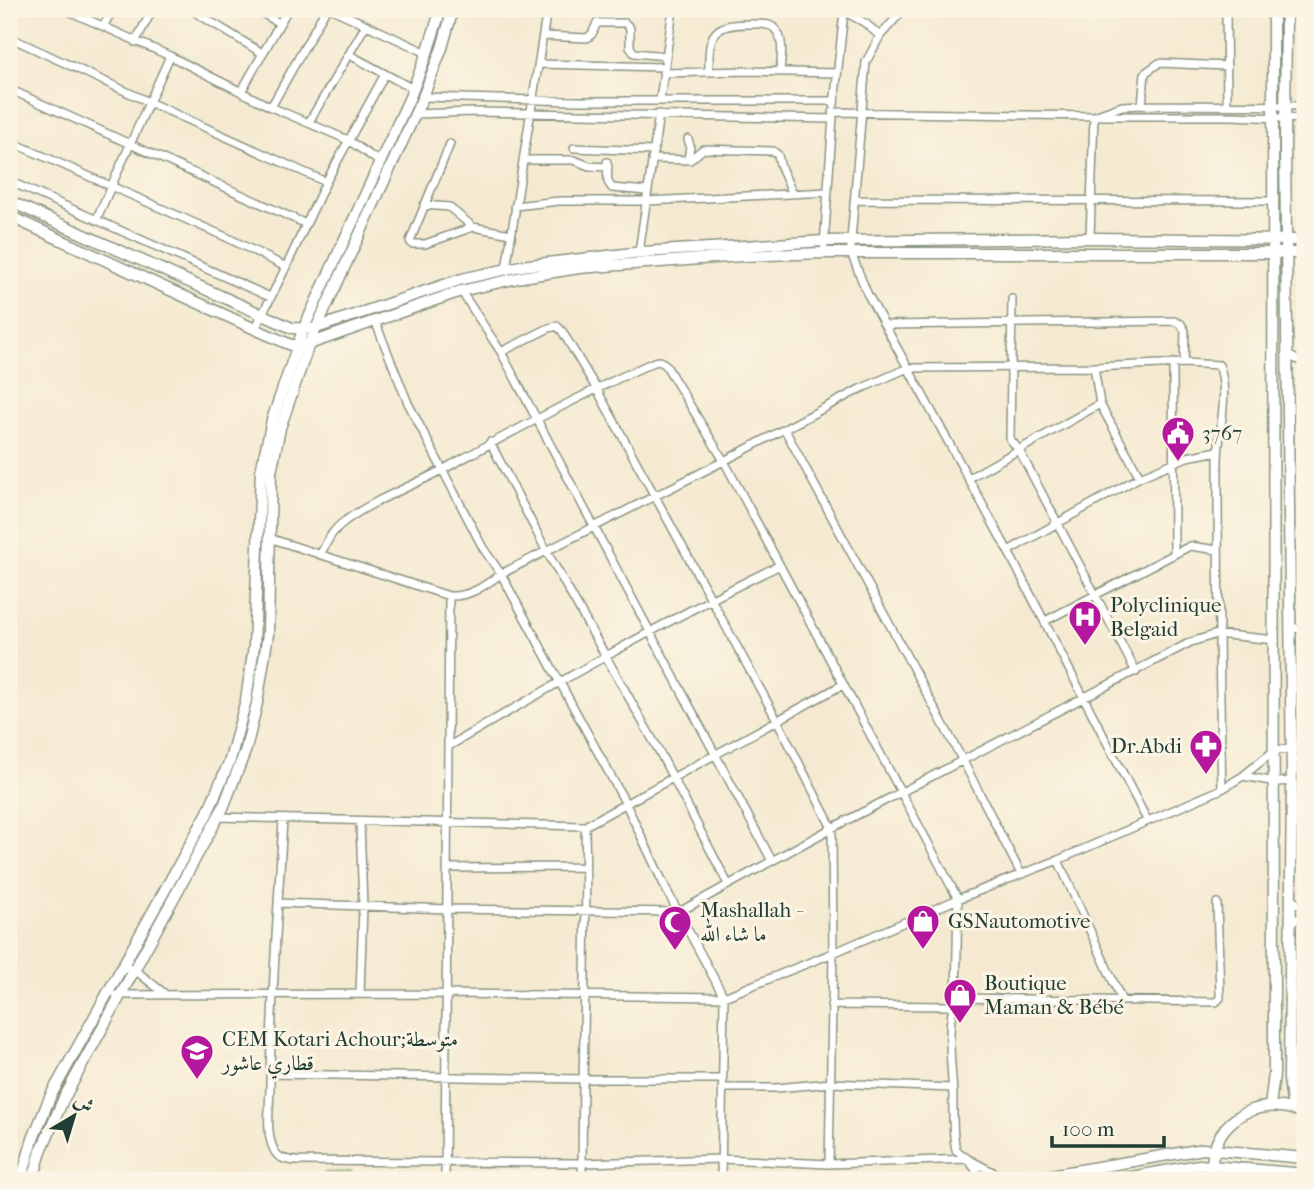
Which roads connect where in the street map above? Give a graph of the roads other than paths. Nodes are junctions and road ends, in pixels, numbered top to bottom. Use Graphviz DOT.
graph roads {
  1 [pos="64,9"];
  2 [pos="113,9"];
  3 [pos="153,9"];
  4 [pos="190,9"];
  5 [pos="255,9"];
  6 [pos="288,9"];
  7 [pos="326,9"];
  8 [pos="332,9"];
  9 [pos="441,9"];
  10 [pos="453,9"];
  11 [pos="547,9"];
  12 [pos="673,9"];
  13 [pos="904,9"];
  14 [pos="1226,9"];
  15 [pos="1273,9"];
  16 [pos="1286,9"];
  17 [pos="842,10"];
  18 [pos="279,23"];
  19 [pos="104,25"];
  20 [pos="366,25"];
  21 [pos="544,36"];
  22 [pos="880,36"];
  23 [pos="9,37"];
  24 [pos="1273,39"];
  25 [pos="1286,39"];
  26 [pos="135,42"];
  27 [pos="262,53"];
  28 [pos="428,53"];
  29 [pos="349,55"];
  30 [pos="666,56"];
  31 [pos="170,57"];
  32 [pos="539,64"];
  33 [pos="1227,66"];
  34 [pos="663,70"];
  35 [pos="709,72"];
  36 [pos="780,72"];
  37 [pos="837,73"];
  38 [pos="385,74"];
  39 [pos="9,89"];
  40 [pos="413,89"];
  41 [pos="241,92"];
  42 [pos="424,97"];
  43 [pos="532,98"];
  44 [pos="660,99"];
  45 [pos="834,101"];
  46 [pos="151,103"];
  47 [pos="1227,104"];
  48 [pos="1142,105"];
  49 [pos="1273,106"];
  50 [pos="1286,106"];
  51 [pos="1305,106"];
  52 [pos="271,107"];
  53 [pos="530,113"];
  54 [pos="415,114"];
  55 [pos="659,114"];
  56 [pos="863,114"];
  57 [pos="833,115"];
  58 [pos="1094,116"];
  59 [pos="1274,118"];
  60 [pos="1286,119"];
  61 [pos="1305,119"];
  62 [pos="309,122"];
  63 [pos="688,139"];
  64 [pos="348,140"];
  65 [pos="9,141"];
  66 [pos="450,144"];
  67 [pos="131,145"];
  68 [pos="574,148"];
  69 [pos="653,155"];
  70 [pos="523,160"];
  71 [pos="688,160"];
  72 [pos="381,163"];
  73 [pos="9,181"];
  74 [pos="326,182"];
  75 [pos="111,187"];
  76 [pos="648,191"];
  77 [pos="828,192"];
  78 [pos="793,194"];
  79 [pos="856,200"];
  80 [pos="9,201"];
  81 [pos="647,201"];
  82 [pos="1092,201"];
  83 [pos="1273,201"];
  84 [pos="424,205"];
  85 [pos="515,206"];
  86 [pos="9,216"];
  87 [pos="96,220"];
  88 [pos="306,224"];
  89 [pos="473,227"];
  90 [pos="511,234"];
  91 [pos="1090,238"];
  92 [pos="824,240"];
  93 [pos="851,240"];
  94 [pos="1274,240"];
  95 [pos="1286,240"];
  96 [pos="1305,240"];
  97 [pos="639,252"];
  98 [pos="1273,252"];
  99 [pos="824,253"];
  100 [pos="851,253"];
  101 [pos="1286,253"];
  102 [pos="1305,253"];
  103 [pos="286,267"];
  104 [pos="506,269"];
  105 [pos="461,291"];
  106 [pos="271,297"];
  107 [pos="1012,299"];
  108 [pos="263,313"];
  109 [pos="375,321"];
  110 [pos="1010,324"];
  111 [pos="886,325"];
  112 [pos="317,328"];
  113 [pos="255,329"];
  114 [pos="303,330"];
  115 [pos="309,344"];
  116 [pos="296,346"];
  117 [pos="501,352"];
  118 [pos="1287,355"];
  119 [pos="1173,363"];
  120 [pos="1184,363"];
  121 [pos="1303,363"];
  122 [pos="1010,366"];
  123 [pos="1094,367"];
  124 [pos="908,368"];
  125 [pos="1288,371"];
  126 [pos="596,388"];
  127 [pos="1100,404"];
  128 [pos="537,419"];
  129 [pos="785,430"];
  130 [pos="490,442"];
  131 [pos="1019,450"];
  132 [pos="1218,451"];
  133 [pos="724,461"];
  134 [pos="1175,462"];
  135 [pos="442,470"];
  136 [pos="1140,477"];
  137 [pos="969,478"];
  138 [pos="653,496"];
  139 [pos="1057,524"];
  140 [pos="594,527"];
  141 [pos="269,538"];
  142 [pos="1218,550"];
  143 [pos="1007,551"];
  144 [pos="547,552"];
  145 [pos="1174,552"];
  146 [pos="320,555"];
  147 [pos="778,566"];
  148 [pos="500,574"];
  149 [pos="449,596"];
  150 [pos="1094,597"];
  151 [pos="711,599"];
  152 [pos="1045,621"];
  153 [pos="1291,626"];
  154 [pos="651,631"];
  155 [pos="1305,632"];
  156 [pos="1217,634"];
  157 [pos="1291,638"];
  158 [pos="1275,640"];
  159 [pos="606,656"];
  160 [pos="1136,672"];
  161 [pos="558,682"];
  162 [pos="842,685"];
  163 [pos="1086,697"];
  164 [pos="777,720"];
  165 [pos="449,746"];
  166 [pos="1275,750"];
  167 [pos="715,753"];
  168 [pos="1292,755"];
  169 [pos="1305,760"];
  170 [pos="964,761"];
  171 [pos="1243,776"];
  172 [pos="673,779"];
  173 [pos="1292,781"];
  174 [pos="1276,782"];
  175 [pos="1222,789"];
  176 [pos="902,793"];
  177 [pos="626,804"];
  178 [pos="218,817"];
  179 [pos="283,820"];
  180 [pos="1147,820"];
  181 [pos="360,822"];
  182 [pos="448,825"];
  183 [pos="585,826"];
  184 [pos="832,828"];
  185 [pos="1058,860"];
  186 [pos="772,861"];
  187 [pos="586,867"];
  188 [pos="448,868"];
  189 [pos="1021,874"];
  190 [pos="728,884"];
  191 [pos="1290,898"];
  192 [pos="958,899"];
  193 [pos="278,903"];
  194 [pos="1217,903"];
  195 [pos="363,906"];
  196 [pos="448,909"];
  197 [pos="587,911"];
  198 [pos="1305,911"];
  199 [pos="679,912"];
  200 [pos="1289,924"];
  201 [pos="833,953"];
  202 [pos="122,967"];
  203 [pos="135,970"];
  204 [pos="107,993"];
  205 [pos="360,994"];
  206 [pos="446,994"];
  207 [pos="166,995"];
  208 [pos="272,995"];
  209 [pos="120,996"];
  210 [pos="583,996"];
  211 [pos="724,997"];
  212 [pos="1289,999"];
  213 [pos="1305,1000"];
  214 [pos="955,1002"];
  215 [pos="1122,1002"];
  216 [pos="831,1005"];
  217 [pos="271,1074"];
  218 [pos="446,1076"];
  219 [pos="585,1079"];
  220 [pos="722,1079"];
  221 [pos="831,1083"];
  222 [pos="722,1088"];
  223 [pos="953,1088"];
  224 [pos="1270,1106"];
  225 [pos="1293,1109"];
  226 [pos="1305,1114"];
  227 [pos="1214,1149"];
  228 [pos="1305,1158"];
  229 [pos="721,1159"];
  230 [pos="968,1159"];
  231 [pos="446,1162"];
  232 [pos="582,1163"];
  233 [pos="829,1164"];
  234 [pos="1212,1166"];
  235 [pos="1305,1174"];
  236 [pos="21,1180"];
  237 [pos="33,1180"];
  238 [pos="445,1180"];
  239 [pos="582,1180"];
  240 [pos="721,1180"];
  241 [pos="983,1180"];
  242 [pos="1007,1180"];
  243 [pos="1022,1180"];
  244 [pos="1115,1180"];
  245 [pos="1213,1180"];
  1 -- 19 [label="street"];
  2 -- 19 [label="street"];
  3 -- 26 [label="street"];
  4 -- 27 [label="street"];
  5 -- 18 [label="street"];
  6 -- 18 [label="street"];
  7 -- 52 [label="street"];
  8 -- 20 [label="street"];
  9 -- 28 [label="main road"];
  10 -- 42 [label="main road"];
  11 -- 21 [label="street"];
  12 -- 30 [label="street"];
  13 -- 22 [label="street"];
  14 -- 33 [label="street"];
  15 -- 24 [label="main road"];
  16 -- 25 [label="main road"];
  17 -- 22 [label="street"];
  17 -- 37 [label="street"];
  18 -- 27 [label="street"];
  19 -- 26 [label="street"];
  20 -- 28 [label="street"];
  20 -- 29 [label="street"];
  21 -- 30 [label="street"];
  21 -- 32 [label="street"];
  22 -- 56 [label="street"];
  23 -- 46 [label="street"];
  24 -- 25 [label="main road"];
  24 -- 49 [label="main road"];
  25 -- 50 [label="main road"];
  26 -- 31 [label="street"];
  27 -- 41 [label="street"];
  28 -- 40 [label="main road"];
  29 -- 38 [label="street"];
  29 -- 62 [label="street"];
  30 -- 34 [label="street"];
  31 -- 41 [label="street"];
  31 -- 46 [label="street"];
  32 -- 34 [label="street"];
  32 -- 43 [label="street"];
  33 -- 47 [label="street"];
  33 -- 48 [label="street"];
  34 -- 35 [label="street"];
  34 -- 44 [label="street"];
  35 -- 36 [label="street"];
  35 -- 36 [label="street"];
  36 -- 37 [label="street"];
  37 -- 45 [label="street"];
  38 -- 40 [label="street"];
  38 -- 64 [label="street"];
  39 -- 67 [label="street"];
  40 -- 72 [label="main road"];
  41 -- 52 [label="street"];
  42 -- 43 [label="street"];
  42 -- 54 [label="main road"];
  43 -- 44 [label="street"];
  43 -- 53 [label="street"];
  44 -- 45 [label="street"];
  45 -- 57 [label="street"];
  46 -- 67 [label="street"];
  46 -- 74 [label="street"];
  47 -- 48 [label="street"];
  47 -- 49 [label="street"];
  48 -- 58 [label="street"];
  49 -- 50 [label="street"];
  49 -- 59 [label="main road"];
  50 -- 51 [label="street"];
  50 -- 60 [label="main road"];
  52 -- 62 [label="street"];
  53 -- 54 [label="street"];
  53 -- 55 [label="street"];
  53 -- 70 [label="street"];
  54 -- 112 [label="main road"];
  55 -- 57 [label="street"];
  55 -- 69 [label="street"];
  56 -- 57 [label="street"];
  56 -- 58 [label="street"];
  56 -- 79 [label="street"];
  57 -- 77 [label="street"];
  58 -- 59 [label="street"];
  58 -- 82 [label="street"];
  59 -- 60 [label="street"];
  59 -- 83 [label="main road"];
  60 -- 61 [label="street"];
  60 -- 95 [label="main road"];
  62 -- 64 [label="street"];
  63 -- 71 [label="street"];
  64 -- 72 [label="street"];
  64 -- 74 [label="street"];
  65 -- 75 [label="street"];
  66 -- 84 [label="street"];
  67 -- 75 [label="street"];
  67 -- 88 [label="street"];
  68 -- 69 [label="street"];
  69 -- 71 [label="street"];
  69 -- 76 [label="street"];
  70 -- 76 [label="street"];
  70 -- 85 [label="street"];
  71 -- 78 [label="street"];
  72 -- 114 [label="main road"];
  73 -- 87 [label="street"];
  74 -- 88 [label="street"];
  75 -- 87 [label="street"];
  75 -- 103 [label="street"];
  76 -- 81 [label="street"];
  77 -- 78 [label="street"];
  77 -- 92 [label="street"];
  78 -- 81 [label="street"];
  79 -- 82 [label="street"];
  79 -- 93 [label="street"];
  80 -- 108 [label="main road"];
  81 -- 85 [label="street"];
  81 -- 97 [label="street"];
  82 -- 83 [label="street"];
  82 -- 91 [label="street"];
  83 -- 94 [label="main road"];
  84 -- 89 [label="street"];
  84 -- 89 [label="street"];
  85 -- 90 [label="street"];
  86 -- 113 [label="main road"];
  87 -- 106 [label="street"];
  88 -- 103 [label="street"];
  89 -- 90 [label="street"];
  90 -- 104 [label="street"];
  91 -- 93 [label="main road"];
  91 -- 94 [label="main road"];
  92 -- 93 [label="main road"];
  92 -- 97 [label="main road"];
  92 -- 99 [label="street"];
  93 -- 100 [label="street"];
  94 -- 95 [label="main road"];
  94 -- 98 [label="main road"];
  95 -- 96 [label="main road"];
  95 -- 101 [label="main road"];
  97 -- 104 [label="main road"];
  98 -- 100 [label="main road"];
  98 -- 101 [label="main road"];
  98 -- 158 [label="main road"];
  99 -- 100 [label="main road"];
  99 -- 105 [label="main road"];
  100 -- 111 [label="street"];
  101 -- 102 [label="main road"];
  101 -- 118 [label="main road"];
  103 -- 106 [label="street"];
  104 -- 112 [label="main road"];
  105 -- 109 [label="main road"];
  105 -- 117 [label="street"];
  106 -- 108 [label="street"];
  107 -- 110 [label="street"];
  108 -- 113 [label="street"];
  108 -- 114 [label="main road"];
  109 -- 115 [label="main road"];
  109 -- 135 [label="street"];
  110 -- 111 [label="street"];
  110 -- 120 [label="street"];
  110 -- 122 [label="street"];
  111 -- 124 [label="street"];
  112 -- 114 [label="main road"];
  112 -- 115 [label="main road"];
  113 -- 116 [label="main road"];
  114 -- 116 [label="main road"];
  115 -- 116 [label="main road"];
  115 -- 141 [label="main road"];
  116 -- 202 [label="main road"];
  117 -- 126 [label="street"];
  117 -- 128 [label="street"];
  118 -- 121 [label="street"];
  118 -- 125 [label="main road"];
  119 -- 120 [label="street"];
  119 -- 123 [label="street"];
  119 -- 134 [label="street"];
  120 -- 132 [label="street"];
  121 -- 125 [label="street"];
  122 -- 123 [label="street"];
  122 -- 124 [label="street"];
  122 -- 131 [label="street"];
  123 -- 127 [label="street"];
  124 -- 129 [label="street"];
  124 -- 137 [label="street"];
  125 -- 153 [label="main road"];
  126 -- 128 [label="street"];
  126 -- 133 [label="street"];
  126 -- 138 [label="street"];
  127 -- 131 [label="street"];
  127 -- 136 [label="street"];
  128 -- 130 [label="street"];
  128 -- 140 [label="street"];
  129 -- 133 [label="street"];
  129 -- 170 [label="street"];
  130 -- 135 [label="street"];
  130 -- 144 [label="street"];
  131 -- 137 [label="street"];
  131 -- 139 [label="street"];
  132 -- 134 [label="street"];
  132 -- 142 [label="street"];
  133 -- 138 [label="street"];
  133 -- 147 [label="street"];
  134 -- 136 [label="street"];
  134 -- 145 [label="street"];
  135 -- 146 [label="street"];
  135 -- 148 [label="street"];
  136 -- 139 [label="street"];
  137 -- 143 [label="street"];
  138 -- 140 [label="street"];
  138 -- 151 [label="street"];
  139 -- 143 [label="street"];
  139 -- 150 [label="street"];
  140 -- 144 [label="street"];
  140 -- 154 [label="street"];
  141 -- 146 [label="street"];
  141 -- 178 [label="main road"];
  142 -- 145 [label="street"];
  142 -- 156 [label="street"];
  143 -- 152 [label="street"];
  144 -- 148 [label="street"];
  144 -- 159 [label="street"];
  145 -- 150 [label="street"];
  146 -- 149 [label="street"];
  147 -- 151 [label="street"];
  147 -- 162 [label="street"];
  148 -- 149 [label="street"];
  148 -- 161 [label="street"];
  149 -- 165 [label="street"];
  150 -- 152 [label="street"];
  150 -- 160 [label="street"];
  151 -- 154 [label="street"];
  151 -- 164 [label="street"];
  152 -- 163 [label="street"];
  153 -- 155 [label="street"];
  153 -- 157 [label="main road"];
  154 -- 159 [label="street"];
  154 -- 167 [label="street"];
  155 -- 157 [label="street"];
  156 -- 158 [label="street"];
  156 -- 160 [label="street"];
  156 -- 175 [label="street"];
  157 -- 168 [label="main road"];
  158 -- 166 [label="main road"];
  159 -- 161 [label="street"];
  159 -- 172 [label="street"];
  160 -- 163 [label="street"];
  161 -- 165 [label="street"];
  161 -- 177 [label="street"];
  162 -- 164 [label="street"];
  162 -- 176 [label="street"];
  163 -- 170 [label="street"];
  163 -- 180 [label="street"];
  164 -- 167 [label="street"];
  164 -- 184 [label="street"];
  165 -- 182 [label="street"];
  166 -- 168 [label="street"];
  166 -- 171 [label="street"];
  166 -- 174 [label="main road"];
  167 -- 172 [label="street"];
  167 -- 186 [label="street"];
  168 -- 169 [label="street"];
  168 -- 173 [label="main road"];
  170 -- 176 [label="street"];
  170 -- 189 [label="street"];
  171 -- 174 [label="street"];
  171 -- 175 [label="street"];
  172 -- 177 [label="street"];
  172 -- 190 [label="street"];
  173 -- 174 [label="street"];
  173 -- 191 [label="main road"];
  174 -- 224 [label="main road"];
  175 -- 180 [label="street"];
  176 -- 184 [label="street"];
  176 -- 192 [label="street"];
  177 -- 183 [label="street"];
  177 -- 199 [label="street"];
  178 -- 179 [label="street"];
  178 -- 203 [label="main road"];
  179 -- 181 [label="street"];
  179 -- 193 [label="street"];
  180 -- 185 [label="street"];
  181 -- 182 [label="street"];
  181 -- 195 [label="street"];
  182 -- 183 [label="street"];
  182 -- 188 [label="street"];
  183 -- 187 [label="street"];
  184 -- 186 [label="street"];
  184 -- 201 [label="street"];
  185 -- 189 [label="street"];
  185 -- 215 [label="street"];
  186 -- 190 [label="street"];
  187 -- 188 [label="street"];
  187 -- 197 [label="street"];
  188 -- 196 [label="street"];
  189 -- 192 [label="street"];
  190 -- 199 [label="street"];
  191 -- 198 [label="street"];
  191 -- 200 [label="main road"];
  192 -- 201 [label="street"];
  192 -- 214 [label="street"];
  193 -- 195 [label="street"];
  193 -- 208 [label="street"];
  194 -- 215 [label="street"];
  195 -- 196 [label="street"];
  195 -- 205 [label="street"];
  196 -- 197 [label="street"];
  196 -- 206 [label="street"];
  197 -- 199 [label="street"];
  197 -- 210 [label="street"];
  198 -- 200 [label="street"];
  199 -- 211 [label="street"];
  200 -- 212 [label="main road"];
  201 -- 211 [label="street"];
  201 -- 216 [label="street"];
  202 -- 203 [label="street"];
  202 -- 204 [label="main road"];
  203 -- 207 [label="street"];
  203 -- 209 [label="main road"];
  204 -- 209 [label="street"];
  204 -- 236 [label="main road"];
  205 -- 206 [label="street"];
  205 -- 208 [label="street"];
  206 -- 210 [label="street"];
  206 -- 218 [label="street"];
  207 -- 208 [label="street"];
  207 -- 209 [label="street"];
  208 -- 217 [label="street"];
  209 -- 237 [label="main road"];
  210 -- 211 [label="street"];
  210 -- 219 [label="street"];
  211 -- 220 [label="street"];
  212 -- 213 [label="street"];
  212 -- 225 [label="main road"];
  214 -- 215 [label="street"];
  214 -- 216 [label="street"];
  214 -- 223 [label="street"];
  216 -- 221 [label="street"];
  217 -- 218 [label="street"];
  217 -- 231 [label="street"];
  218 -- 219 [label="street"];
  218 -- 231 [label="street"];
  219 -- 220 [label="street"];
  219 -- 232 [label="street"];
  220 -- 222 [label="street"];
  221 -- 222 [label="street"];
  221 -- 223 [label="street"];
  221 -- 233 [label="street"];
  222 -- 229 [label="street"];
  223 -- 230 [label="street"];
  224 -- 225 [label="main road"];
  224 -- 227 [label="main road"];
  225 -- 226 [label="main road"];
  227 -- 228 [label="main road"];
  227 -- 234 [label="main road"];
  227 -- 243 [label="main road"];
  229 -- 232 [label="street"];
  229 -- 233 [label="street"];
  229 -- 240 [label="street"];
  230 -- 233 [label="street"];
  230 -- 241 [label="street"];
  230 -- 242 [label="street"];
  231 -- 232 [label="street"];
  231 -- 238 [label="street"];
  232 -- 239 [label="street"];
  234 -- 235 [label="main road"];
  234 -- 244 [label="main road"];
  234 -- 245 [label="main road"];
}
